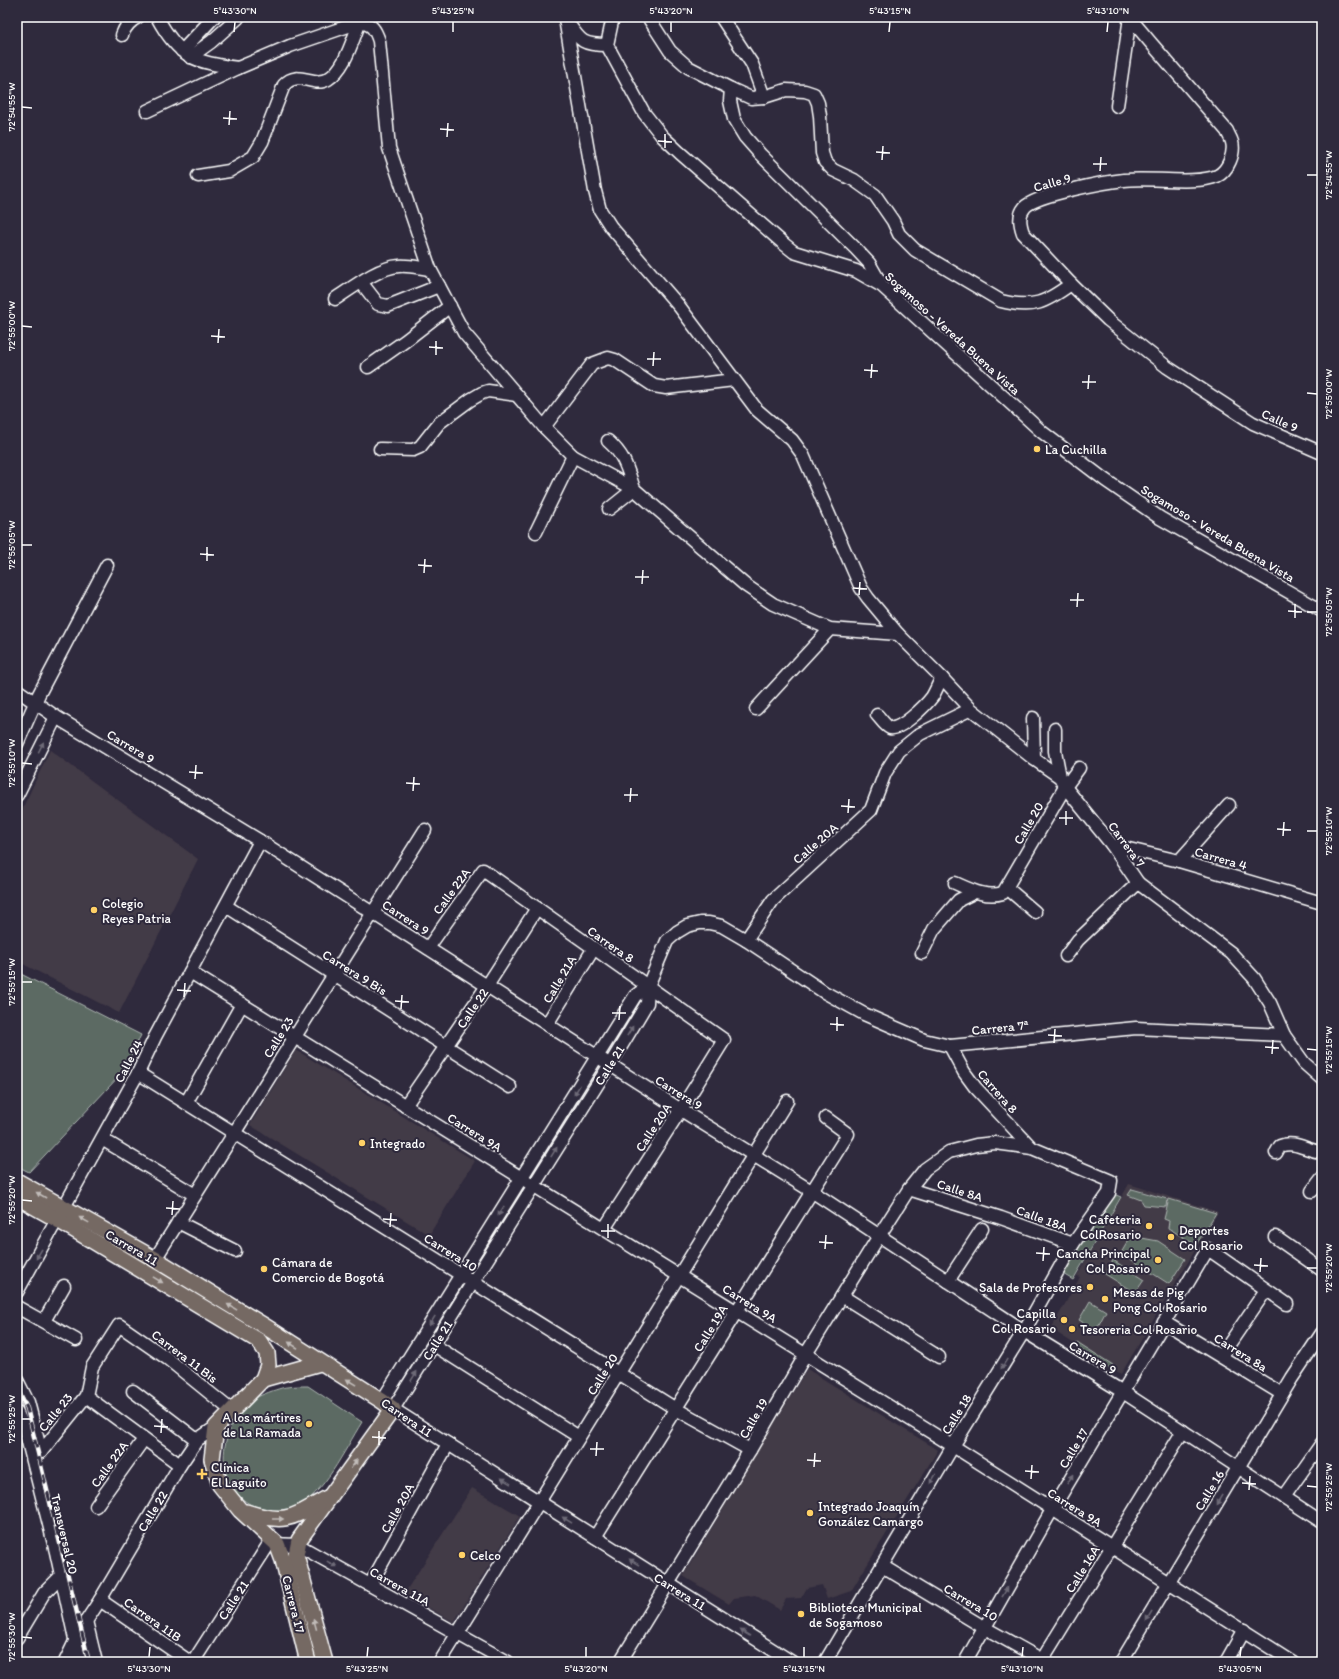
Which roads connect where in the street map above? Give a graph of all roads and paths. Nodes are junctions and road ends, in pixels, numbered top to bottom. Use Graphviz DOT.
graph roads {
  1 [pos="138,17"];
  2 [pos="157,17"];
  3 [pos="214,17"];
  4 [pos="613,17"];
  5 [pos="648,17"];
  6 [pos="721,17"];
  7 [pos="1131,17"];
  8 [pos="238,18"];
  9 [pos="565,18"];
  10 [pos="360,22"];
  11 [pos="122,36"];
  12 [pos="608,45"];
  13 [pos="186,54"];
  14 [pos="238,68"];
  15 [pos="730,89"];
  16 [pos="764,97"];
  17 [pos="1117,106"];
  18 [pos="147,111"];
  19 [pos="198,176"];
  20 [pos="430,269"];
  21 [pos="361,282"];
  22 [pos="1071,284"];
  23 [pos="440,286"];
  24 [pos="882,286"];
  25 [pos="335,299"];
  26 [pos="450,306"];
  27 [pos="368,367"];
  28 [pos="734,380"];
  29 [pos="517,395"];
  30 [pos="544,427"];
  31 [pos="608,440"];
  32 [pos="380,449"];
  33 [pos="1322,453"];
  34 [pos="573,456"];
  35 [pos="634,489"];
  36 [pos="609,510"];
  37 [pos="536,532"];
  38 [pos="108,565"];
  39 [pos="1322,611"];
  40 [pos="830,629"];
  41 [pos="898,634"];
  42 [pos="942,678"];
  43 [pos="17,690"];
  44 [pos="35,702"];
  45 [pos="756,709"];
  46 [pos="971,709"];
  47 [pos="877,715"];
  48 [pos="56,717"];
  49 [pos="1033,718"];
  50 [pos="1055,729"];
  51 [pos="17,744"];
  52 [pos="1034,760"];
  53 [pos="1079,768"];
  54 [pos="1062,782"];
  55 [pos="17,794"];
  56 [pos="1229,805"];
  57 [pos="425,830"];
  58 [pos="260,841"];
  59 [pos="1112,845"];
  60 [pos="1179,861"];
  61 [pos="483,870"];
  62 [pos="955,882"];
  63 [pos="1138,883"];
  64 [pos="1005,891"];
  65 [pos="975,892"];
  66 [pos="1322,903"];
  67 [pos="226,906"];
  68 [pos="537,908"];
  69 [pos="1035,912"];
  70 [pos="372,913"];
  71 [pos="746,940"];
  72 [pos="428,948"];
  73 [pos="594,948"];
  74 [pos="922,953"];
  75 [pos="1066,956"];
  76 [pos="190,972"];
  77 [pos="334,975"];
  78 [pos="487,986"];
  79 [pos="648,986"];
  80 [pos="242,1004"];
  81 [pos="548,1024"];
  82 [pos="1284,1035"];
  83 [pos="294,1037"];
  84 [pos="724,1040"];
  85 [pos="446,1046"];
  86 [pos="950,1046"];
  87 [pos="598,1057"];
  88 [pos="610,1064"];
  89 [pos="138,1073"];
  90 [pos="1322,1079"];
  91 [pos="510,1087"];
  92 [pos="787,1101"];
  93 [pos="186,1103"];
  94 [pos="405,1106"];
  95 [pos="681,1110"];
  96 [pos="826,1118"];
  97 [pos="234,1133"];
  98 [pos="102,1140"];
  99 [pos="1032,1148"];
  100 [pos="1276,1152"];
  101 [pos="1322,1152"];
  102 [pos="753,1155"];
  103 [pos="522,1178"];
  104 [pos="1322,1178"];
  105 [pos="17,1181"];
  106 [pos="1111,1182"];
  107 [pos="534,1185"];
  108 [pos="910,1189"];
  109 [pos="1312,1191"];
  110 [pos="813,1192"];
  111 [pos="195,1196"];
  112 [pos="17,1197"];
  113 [pos="61,1214"];
  114 [pos="1001,1218"];
  115 [pos="178,1222"];
  116 [pos="604,1229"];
  117 [pos="982,1229"];
  118 [pos="879,1236"];
  119 [pos="1275,1237"];
  120 [pos="1073,1244"];
  121 [pos="235,1251"];
  122 [pos="155,1259"];
  123 [pos="1322,1270"];
  124 [pos="461,1275"];
  125 [pos="679,1276"];
  126 [pos="948,1281"];
  127 [pos="473,1282"];
  128 [pos="64,1286"];
  129 [pos="1266,1290"];
  130 [pos="17,1292"];
  131 [pos="842,1296"];
  132 [pos="1287,1304"];
  133 [pos="17,1307"];
  134 [pos="737,1311"];
  135 [pos="44,1321"];
  136 [pos="1164,1322"];
  137 [pos="119,1325"];
  138 [pos="1024,1331"];
  139 [pos="1322,1333"];
  140 [pos="76,1340"];
  141 [pos="434,1345"];
  142 [pos="806,1354"];
  143 [pos="1221,1356"];
  144 [pos="940,1357"];
  145 [pos="320,1362"];
  146 [pos="619,1373"];
  147 [pos="263,1379"];
  148 [pos="17,1380"];
  149 [pos="133,1391"];
  150 [pos="1123,1392"];
  151 [pos="1282,1394"];
  152 [pos="86,1396"];
  153 [pos="387,1405"];
  154 [pos="676,1409"];
  155 [pos="232,1411"];
  156 [pos="17,1413"];
  157 [pos="216,1427"];
  158 [pos="1183,1431"];
  159 [pos="579,1438"];
  160 [pos="144,1439"];
  161 [pos="197,1440"];
  162 [pos="1322,1443"];
  163 [pos="448,1444"];
  164 [pos="953,1446"];
  165 [pos="750,1450"];
  166 [pos="180,1465"];
  167 [pos="1239,1467"];
  168 [pos="332,1495"];
  169 [pos="1284,1497"];
  170 [pos="539,1502"];
  171 [pos="96,1506"];
  172 [pos="240,1510"];
  173 [pos="1052,1510"];
  174 [pos="1322,1522"];
  175 [pos="595,1537"];
  176 [pos="277,1545"];
  177 [pos="1112,1547"];
  178 [pos="297,1550"];
  179 [pos="882,1566"];
  180 [pos="60,1577"];
  181 [pos="1169,1582"];
  182 [pos="668,1583"];
  183 [pos="370,1586"];
  184 [pos="100,1600"];
  185 [pos="86,1621"];
  186 [pos="985,1628"];
  187 [pos="1244,1630"];
  188 [pos="458,1634"];
  189 [pos="17,1638"];
  190 [pos="76,1641"];
  191 [pos="1044,1661"];
  192 [pos="65,1662"];
  193 [pos="80,1662"];
  194 [pos="96,1662"];
  195 [pos="192,1662"];
  196 [pos="308,1662"];
  197 [pos="325,1662"];
  198 [pos="440,1662"];
  199 [pos="508,1662"];
  200 [pos="620,1662"];
  201 [pos="792,1662"];
  202 [pos="825,1662"];
  203 [pos="964,1662"];
  204 [pos="1121,1662"];
  205 [pos="1226,1662"];
  206 [pos="1293,1662"];
  1 -- 11 [label="street"];
  2 -- 13 [label="street"];
  3 -- 13 [label="street"];
  4 -- 12 [label="street"];
  5 -- 15 [label="street"];
  6 -- 16 [label="street"];
  7 -- 17 [label="street"];
  7 -- 22 [label="street, Calle 9"];
  8 -- 13 [label="street"];
  9 -- 12 [label="street"];
  9 -- 28 [label="street, Carrera 7"];
  10 -- 14 [label="street"];
  10 -- 19 [label="street"];
  10 -- 20 [label="street"];
  12 -- 24 [label="street, Sogamoso - Vereda Buena Vista"];
  13 -- 14 [label="street"];
  14 -- 18 [label="street"];
  15 -- 16 [label="street"];
  15 -- 24 [label="street"];
  16 -- 22 [label="street"];
  20 -- 21 [label="street"];
  20 -- 23 [label="street"];
  21 -- 23 [label="street"];
  21 -- 25 [label="street"];
  22 -- 33 [label="street, Calle 9"];
  23 -- 26 [label="street"];
  24 -- 39 [label="street, Sogamoso - Vereda Buena Vista"];
  26 -- 27 [label="street"];
  26 -- 29 [label="street"];
  28 -- 30 [label="street"];
  28 -- 41 [label="street, Carrera 7"];
  29 -- 30 [label="street"];
  29 -- 32 [label="street"];
  30 -- 34 [label="street"];
  31 -- 35 [label="street"];
  34 -- 35 [label="street"];
  34 -- 37 [label="street"];
  35 -- 36 [label="street"];
  35 -- 40 [label="street"];
  38 -- 44 [label="street"];
  40 -- 41 [label="street"];
  40 -- 45 [label="street"];
  41 -- 42 [label="street, Carrera 7"];
  42 -- 46 [label="street, Carrera 7"];
  42 -- 47 [label="street"];
  43 -- 44 [label="street, Carrera 9"];
  44 -- 48 [label="street, Carrera 9"];
  44 -- 51 [label="street"];
  46 -- 52 [label="street, Carrera 7"];
  46 -- 71 [label="street, Calle 20A"];
  55 -- 48 [label="street, one-way"];
  48 -- 58 [label="street, Carrera 9"];
  49 -- 52 [label="street"];
  50 -- 54 [label="street"];
  52 -- 54 [label="street, Carrera 7"];
  53 -- 54 [label="street, Calle 20"];
  54 -- 59 [label="street, Carrera 7"];
  54 -- 64 [label="street, Calle 20"];
  56 -- 60 [label="street"];
  57 -- 70 [label="street, Calle 23"];
  58 -- 67 [label="street, Calle 24"];
  58 -- 70 [label="street, Carrera 9"];
  59 -- 60 [label="street, Carrera 4"];
  59 -- 63 [label="street, Carrera 7"];
  60 -- 66 [label="street, Carrera 4"];
  61 -- 68 [label="street, Carrera 8"];
  61 -- 72 [label="street, Calle 22A"];
  62 -- 65 [label="street"];
  63 -- 75 [label="street"];
  63 -- 82 [label="street, Carrera 7"];
  64 -- 65 [label="street"];
  64 -- 69 [label="street"];
  65 -- 74 [label="street"];
  67 -- 76 [label="street, Calle 24"];
  67 -- 77 [label="street, Carrera 9 Bis"];
  68 -- 73 [label="street, Carrera 8"];
  68 -- 78 [label="street, Calle 22"];
  70 -- 72 [label="street, Carrera 9"];
  70 -- 77 [label="street, Calle 23"];
  71 -- 79 [label="street, Carrera 7ª"];
  71 -- 86 [label="street, Carrera 7ª"];
  72 -- 78 [label="street, Carrera 9"];
  73 -- 79 [label="street, Carrera 8"];
  73 -- 81 [label="street, Calle 21A"];
  76 -- 80 [label="street, Carrera 9A"];
  76 -- 89 [label="street, Calle 24"];
  77 -- 83 [label="street, Calle 23"];
  77 -- 85 [label="street, Carrera 9 Bis"];
  78 -- 81 [label="street, Carrera 9"];
  78 -- 85 [label="street, Calle 22"];
  79 -- 84 [label="street, Carrera 8"];
  79 -- 87 [label="street, Calle 21"];
  88 -- 79 [label="street, Calle 21, one-way"];
  80 -- 83 [label="street, Carrera 9A"];
  80 -- 93 [label="street"];
  81 -- 87 [label="street, Carrera 9"];
  82 -- 86 [label="street, Carrera 7ª"];
  82 -- 90 [label="street, Carrera 7"];
  83 -- 94 [label="street, Carrera 9A"];
  83 -- 97 [label="street, Calle 23"];
  84 -- 95 [label="street, Calle 20A"];
  85 -- 91 [label="street, Carrera 9 Bis"];
  85 -- 94 [label="street, Calle 22"];
  86 -- 99 [label="street, Carrera 8"];
  87 -- 88 [label="street, Carrera 9"];
  87 -- 103 [label="street, Calle 21, one-way"];
  88 -- 95 [label="street, Carrera 9"];
  107 -- 88 [label="street, Calle 21, one-way"];
  89 -- 93 [label="street, Carrera 10"];
  89 -- 98 [label="street, Calle 24"];
  92 -- 102 [label="street, Calle 20"];
  93 -- 97 [label="street, Carrera 10"];
  94 -- 103 [label="street, Carrera 9A"];
  95 -- 102 [label="street, Carrera 9"];
  95 -- 116 [label="street, Calle 20A"];
  96 -- 110 [label="street, Calle 19A"];
  97 -- 111 [label="street, Calle 23"];
  97 -- 124 [label="street, Carrera 10"];
  98 -- 111 [label="street"];
  98 -- 113 [label="street, Calle 24"];
  99 -- 106 [label="street, Carrera 8"];
  99 -- 108 [label="street, Carrera 8"];
  100 -- 101 [label="street"];
  102 -- 110 [label="street, Carrera 9"];
  102 -- 125 [label="street, Calle 20"];
  103 -- 107 [label="street, Carrera 9A"];
  103 -- 124 [label="street, Calle 21, one-way"];
  104 -- 109 [label="street"];
  113 -- 105 [label="main road, Carrera 11, one-way"];
  106 -- 120 [label="street, Calle 18"];
  107 -- 116 [label="street, Carrera 9A"];
  107 -- 127 [label="street, Calle 21"];
  108 -- 114 [label="street, Calle 8A"];
  108 -- 118 [label="street, Calle 19"];
  110 -- 118 [label="street, Carrera 9"];
  110 -- 134 [label="street, Calle 19A"];
  111 -- 115 [label="street, Calle 23"];
  112 -- 113 [label="main road, Carrera 11"];
  122 -- 113 [label="main road, Carrera 11, one-way"];
  113 -- 130 [label="street, Calle 24, one-way"];
  113 -- 147 [label="main road, Carrera 11, one-way"];
  114 -- 120 [label="street, Calle 18A"];
  115 -- 121 [label="street"];
  115 -- 122 [label="street, Calle 23"];
  116 -- 125 [label="street, Carrera 9A"];
  117 -- 126 [label="street"];
  118 -- 126 [label="street, Carrera 9"];
  118 -- 131 [label="street, Calle 19"];
  119 -- 123 [label="street"];
  120 -- 138 [label="street, Calle 18"];
  145 -- 122 [label="main road, Carrera 11, one-way"];
  124 -- 127 [label="street, Carrera 10"];
  124 -- 153 [label="street, Calle 21, one-way"];
  125 -- 134 [label="street, Carrera 9A"];
  125 -- 146 [label="street, Calle 20"];
  126 -- 138 [label="street, Carrera 9"];
  127 -- 141 [label="street, Calle 21"];
  127 -- 146 [label="street, Carrera 10"];
  128 -- 135 [label="street"];
  129 -- 132 [label="street"];
  129 -- 136 [label="street, Calle 17"];
  129 -- 143 [label="street"];
  131 -- 142 [label="street, Calle 19"];
  131 -- 144 [label="street"];
  133 -- 135 [label="street"];
  134 -- 142 [label="street, Carrera 9A"];
  134 -- 154 [label="street, Calle 19A"];
  135 -- 140 [label="street"];
  136 -- 143 [label="street, Carrera 8a"];
  136 -- 150 [label="street, Calle 17"];
  137 -- 152 [label="street, Calle 23"];
  137 -- 155 [label="street, Carrera 11 Bis"];
  138 -- 150 [label="street, Carrera 9"];
  138 -- 164 [label="street, Calle 18, one-way"];
  139 -- 151 [label="street, Calle 16"];
  153 -- 141 [label="street, Calle 21, one-way"];
  141 -- 159 [label="street"];
  142 -- 164 [label="street, Carrera 9A"];
  142 -- 165 [label="street, Calle 19"];
  143 -- 151 [label="street, Carrera 8a"];
  145 -- 147 [label="main road"];
  153 -- 145 [label="main road, Carrera 11, one-way"];
  146 -- 154 [label="street, Carrera 10"];
  146 -- 159 [label="street, Calle 20"];
  147 -- 155 [label="main road, Calle 22"];
  148 -- 152 [label="street, Calle 23"];
  149 -- 161 [label="street"];
  150 -- 158 [label="street, Carrera 9"];
  173 -- 150 [label="street, Calle 17, one-way"];
  151 -- 167 [label="street, Calle 16"];
  152 -- 160 [label="street"];
  153 -- 163 [label="street, Carrera 11"];
  168 -- 153 [label="main road, Calle 21, one-way"];
  154 -- 165 [label="street, Carrera 10"];
  154 -- 175 [label="street, Calle 19A"];
  155 -- 157 [label="main road, Calle 22"];
  156 -- 180 [label="street, Transversal 20"];
  157 -- 161 [label="street, Calle 22"];
  157 -- 172 [label="main road"];
  158 -- 167 [label="street, Carrera 9"];
  158 -- 177 [label="street, Calle 16A"];
  159 -- 170 [label="street, Calle 20"];
  160 -- 166 [label="street"];
  160 -- 171 [label="street, Calle 22A"];
  161 -- 166 [label="street, Calle 22"];
  162 -- 169 [label="street"];
  170 -- 163 [label="street, Carrera 11, one-way"];
  163 -- 183 [label="street, Calle 20A"];
  164 -- 173 [label="street, Carrera 9A"];
  164 -- 179 [label="street, Calle 18, one-way"];
  165 -- 182 [label="street, Calle 19"];
  166 -- 184 [label="street, Calle 22"];
  167 -- 169 [label="street, Carrera 9"];
  167 -- 181 [label="street, Calle 16, one-way"];
  172 -- 168 [label="main road, one-way"];
  168 -- 178 [label="main road, Calle 21"];
  169 -- 174 [label="street, Carrera 9"];
  175 -- 170 [label="street, Carrera 11, one-way"];
  170 -- 188 [label="street, Calle 20"];
  172 -- 176 [label="main road"];
  173 -- 177 [label="street, Carrera 9A"];
  186 -- 173 [label="street, Calle 17, one-way"];
  182 -- 175 [label="street, Carrera 11, one-way"];
  176 -- 178 [label="street, Carrera 11A"];
  176 -- 195 [label="street, Calle 21"];
  176 -- 196 [label="main road, Carrera 17"];
  177 -- 181 [label="street, Carrera 9A"];
  177 -- 191 [label="street, Calle 16A"];
  178 -- 183 [label="street, Carrera 11A, one-way"];
  197 -- 178 [label="main road, Carrera 17, one-way"];
  179 -- 186 [label="street, Carrera 10"];
  179 -- 202 [label="street, Calle 18"];
  180 -- 189 [label="street"];
  180 -- 190 [label="street, Transversal 20"];
  181 -- 187 [label="street, Carrera 9A"];
  181 -- 204 [label="street, Calle 16, one-way"];
  182 -- 200 [label="street, Calle 19"];
  201 -- 182 [label="street, Carrera 11, one-way"];
  183 -- 188 [label="street, Carrera 11A"];
  184 -- 185 [label="street, Calle 22"];
  184 -- 195 [label="street, Carrera 11B"];
  185 -- 190 [label="street, Calle 22"];
  185 -- 194 [label="street"];
  186 -- 191 [label="street, Carrera 10"];
  186 -- 203 [label="street, Calle 17"];
  187 -- 205 [label="street"];
  187 -- 206 [label="street, Carrera 9A"];
  188 -- 198 [label="street, Calle 20"];
  188 -- 199 [label="street, Carrera 11A"];
  190 -- 192 [label="street, Calle 22"];
  190 -- 193 [label="street, Transversal 20"];
}
